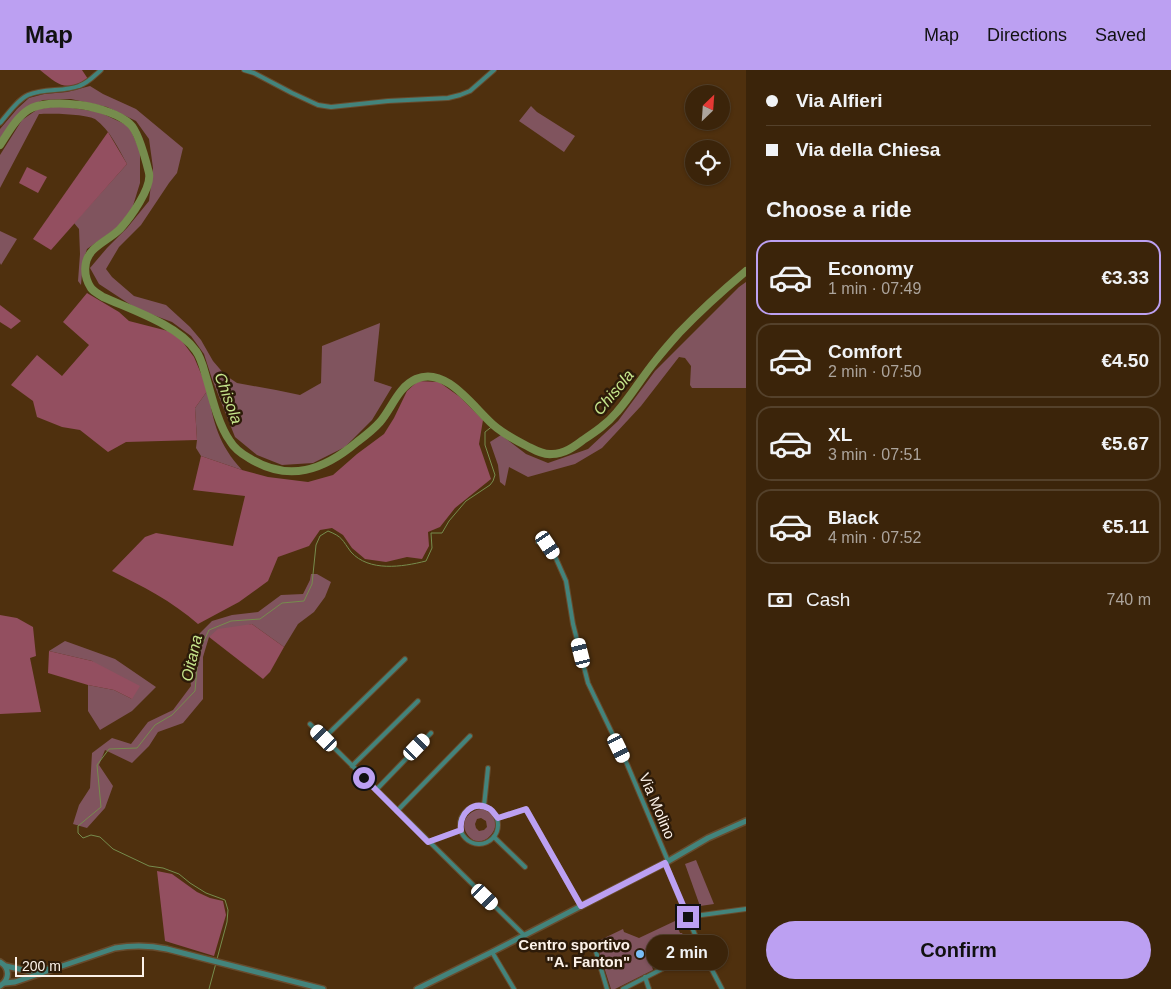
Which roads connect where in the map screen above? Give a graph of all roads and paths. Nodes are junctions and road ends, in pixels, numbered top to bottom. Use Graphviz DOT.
graph roads {
  1 [pos="101,70"];
  2 [pos="244,70"];
  3 [pos="494,70"];
  4 [pos="0,123"];
  5 [pos="538,542"];
  6 [pos="405,659"];
  7 [pos="418,701"];
  8 [pos="310,724"];
  9 [pos="431,733"];
  10 [pos="470,736"];
  11 [pos="324,738"];
  12 [pos="352,766"];
  13 [pos="488,768"];
  14 [pos="376,790"];
  15 [pos="484,806"];
  16 [pos="397,811"];
  17 [pos="498,818"];
  18 [pos="746,821"];
  19 [pos="461,830"];
  20 [pos="494,837"];
  21 [pos="428,842"];
  22 [pos="667,862"];
  23 [pos="525,867"];
  24 [pos="581,906"];
  25 [pos="746,909"];
  26 [pos="688,917"];
  27 [pos="524,935"];
  28 [pos="594,944"];
  29 [pos="701,949"];
  30 [pos="492,952"];
  31 [pos="0,962"];
  32 [pos="6,966"];
  33 [pos="60,968"];
  34 [pos="645,978"];
  35 [pos="2,984"];
  36 [pos="323,989"];
  37 [pos="418,989"];
  38 [pos="514,989"];
  39 [pos="607,989"];
  40 [pos="623,989"];
  41 [pos="649,989"];
  42 [pos="722,989"];
  1 -- 4 [label="street"];
  2 -- 3 [label="street"];
  5 -- 22 [label="street, Via Molino"];
  6 -- 11 [label="street"];
  7 -- 12 [label="street"];
  8 -- 11 [label="street"];
  9 -- 14 [label="street"];
  10 -- 16 [label="street"];
  11 -- 12 [label="street"];
  12 -- 14 [label="street"];
  13 -- 15 [label="street"];
  14 -- 16 [label="street"];
  15 -- 17 [label="street"];
  15 -- 19 [label="street"];
  16 -- 21 [label="street"];
  17 -- 20 [label="street"];
  17 -- 24 [label="street"];
  18 -- 22 [label="street"];
  19 -- 20 [label="street"];
  19 -- 21 [label="street"];
  20 -- 23 [label="street"];
  21 -- 27 [label="street"];
  22 -- 24 [label="street"];
  22 -- 26 [label="street, Via Molino"];
  24 -- 27 [label="street"];
  25 -- 26 [label="street"];
  26 -- 29 [label="street, Via Molino"];
  27 -- 30 [label="street"];
  28 -- 39 [label="street"];
  29 -- 34 [label="street"];
  29 -- 42 [label="street, Via Molino"];
  30 -- 37 [label="street"];
  30 -- 38 [label="street"];
  31 -- 32 [label="street"];
  32 -- 33 [label="street"];
  32 -- 35 [label="street"];
  33 -- 35 [label="street"];
  33 -- 36 [label="street"];
  34 -- 40 [label="street"];
  34 -- 41 [label="street"];
}
